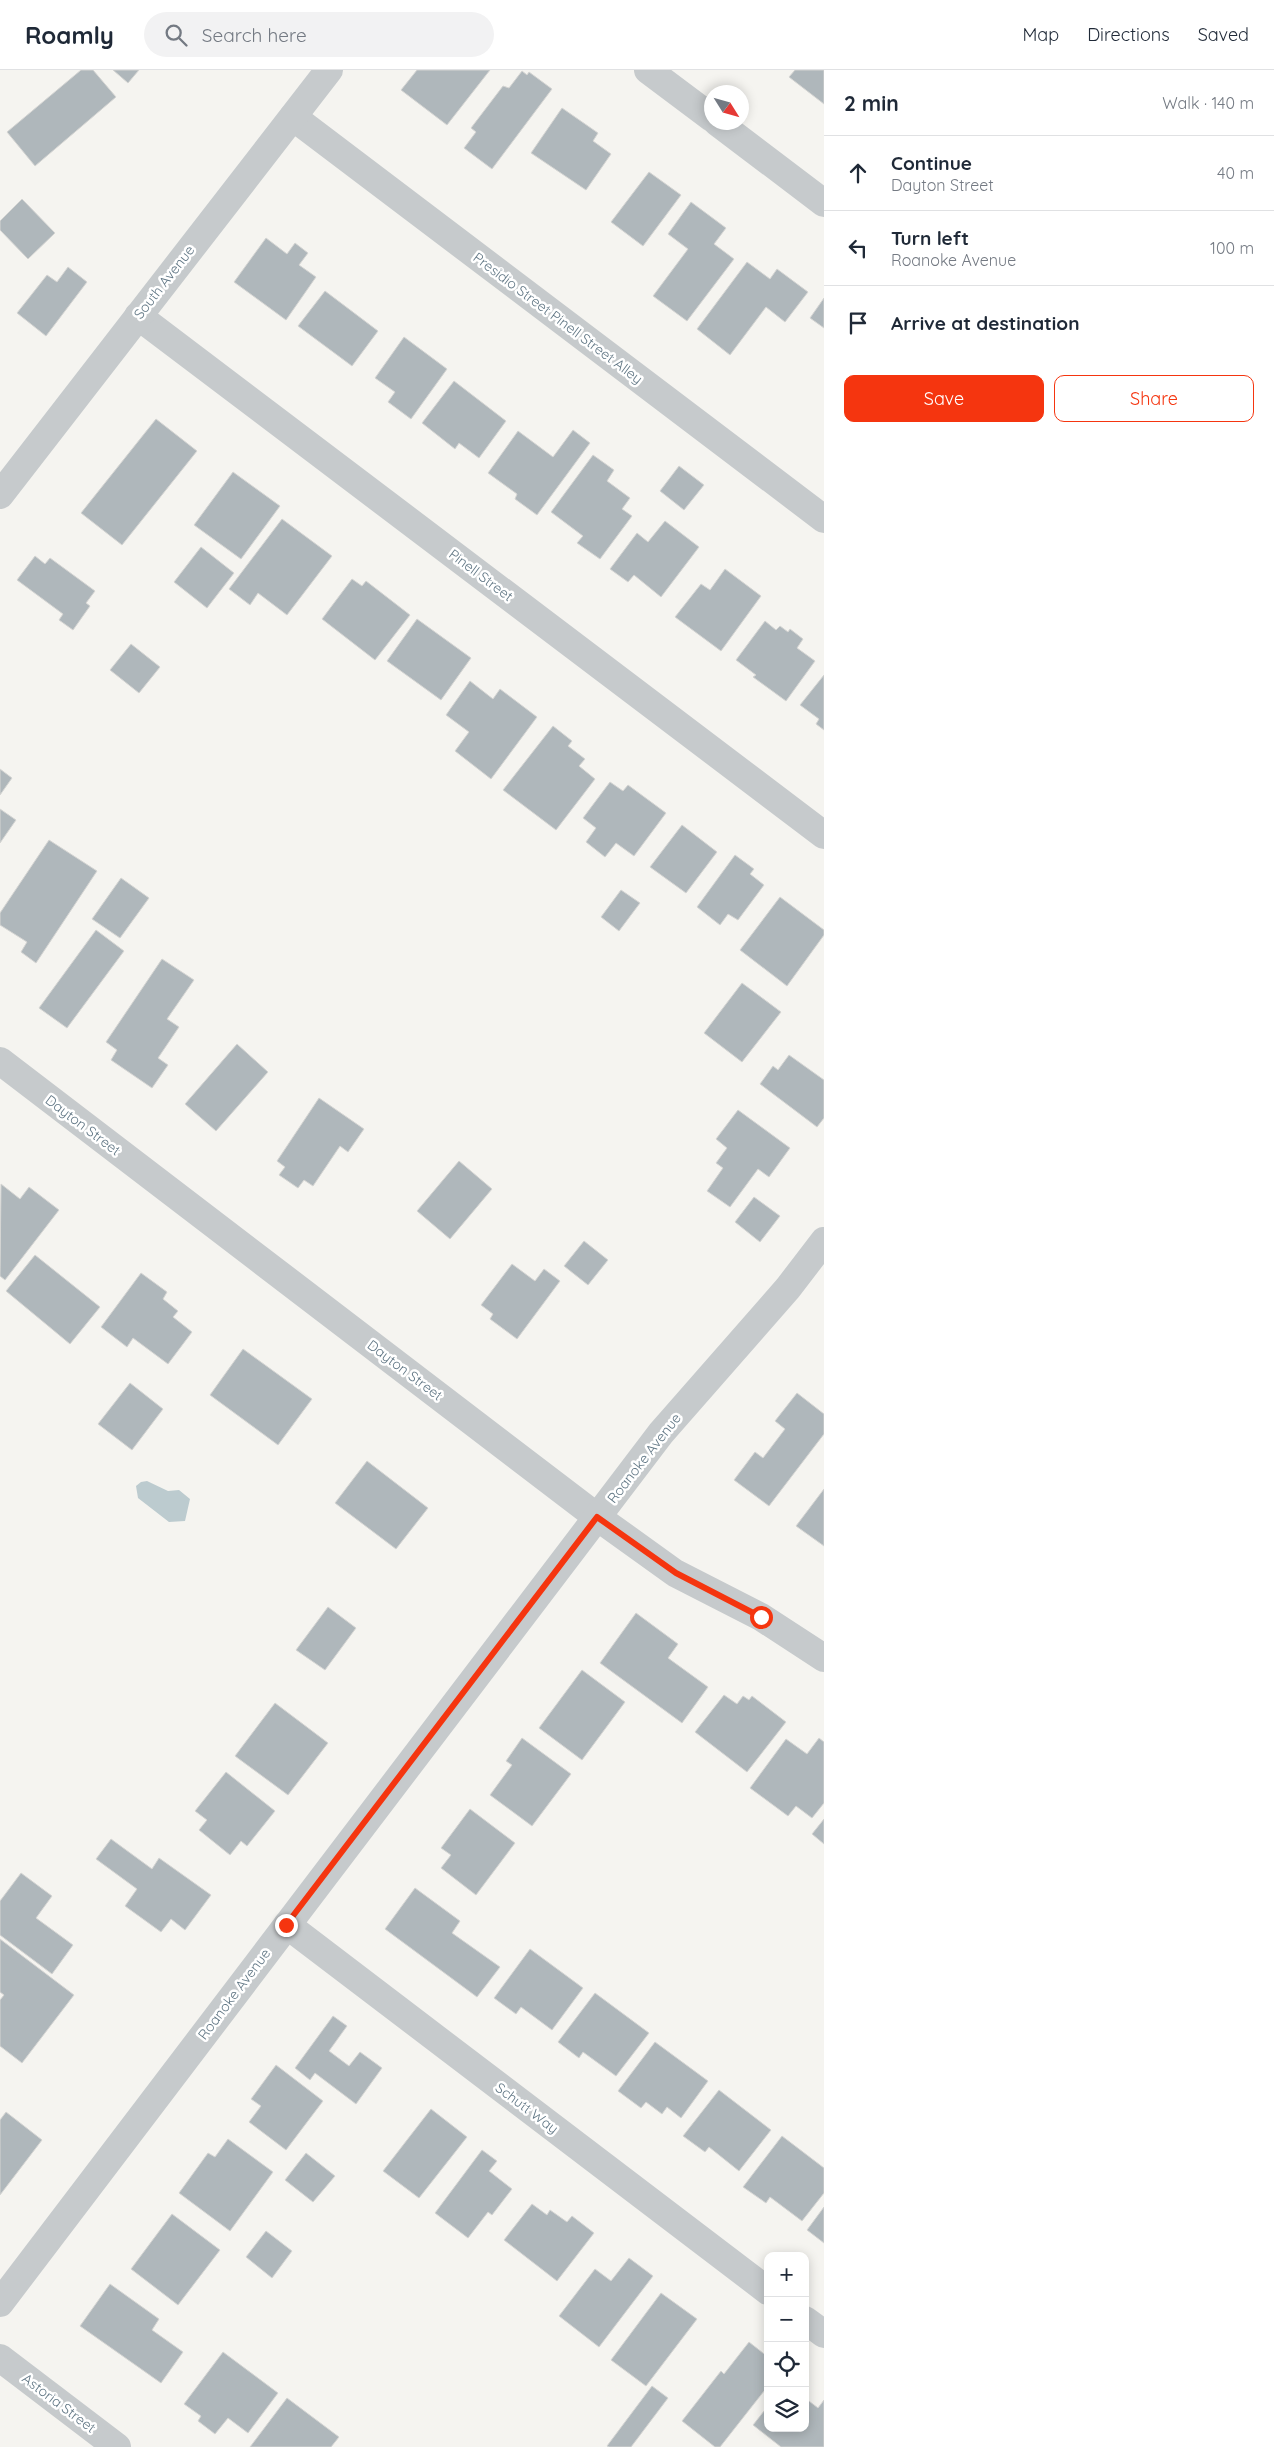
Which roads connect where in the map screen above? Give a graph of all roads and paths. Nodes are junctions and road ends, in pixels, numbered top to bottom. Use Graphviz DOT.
graph roads {
  1 [pos="329,70"];
  2 [pos="648,70"];
  3 [pos="704,112"];
  4 [pos="293,117"];
  5 [pos="727,130"];
  6 [pos="824,204"];
  7 [pos="138,316"];
  8 [pos="0,495"];
  9 [pos="824,519"];
  10 [pos="824,835"];
  11 [pos="0,1061"];
  12 [pos="824,1241"];
  13 [pos="597,1517"];
  14 [pos="824,1658"];
  15 [pos="286,1925"];
  16 [pos="764,2288"];
  17 [pos="0,2303"];
  18 [pos="809,2323"];
  19 [pos="824,2334"];
  20 [pos="0,2358"];
  21 [pos="117,2447"];
  1 -- 4 [label="street, South Avenue"];
  2 -- 3 [label="street"];
  4 -- 7 [label="street, South Avenue"];
  4 -- 9 [label="street, Presidio Street Pinell Street Alley"];
  5 -- 6 [label="street"];
  7 -- 8 [label="street, South Avenue"];
  7 -- 10 [label="street, Pinell Street"];
  11 -- 13 [label="street, Dayton Street"];
  12 -- 13 [label="street, Roanoke Avenue"];
  13 -- 14 [label="street, Dayton Street"];
  13 -- 15 [label="street, Roanoke Avenue"];
  15 -- 16 [label="street, Schutt Way"];
  15 -- 17 [label="street, Roanoke Avenue"];
  18 -- 19 [label="street"];
  20 -- 21 [label="street, Astoria Street"];
}
